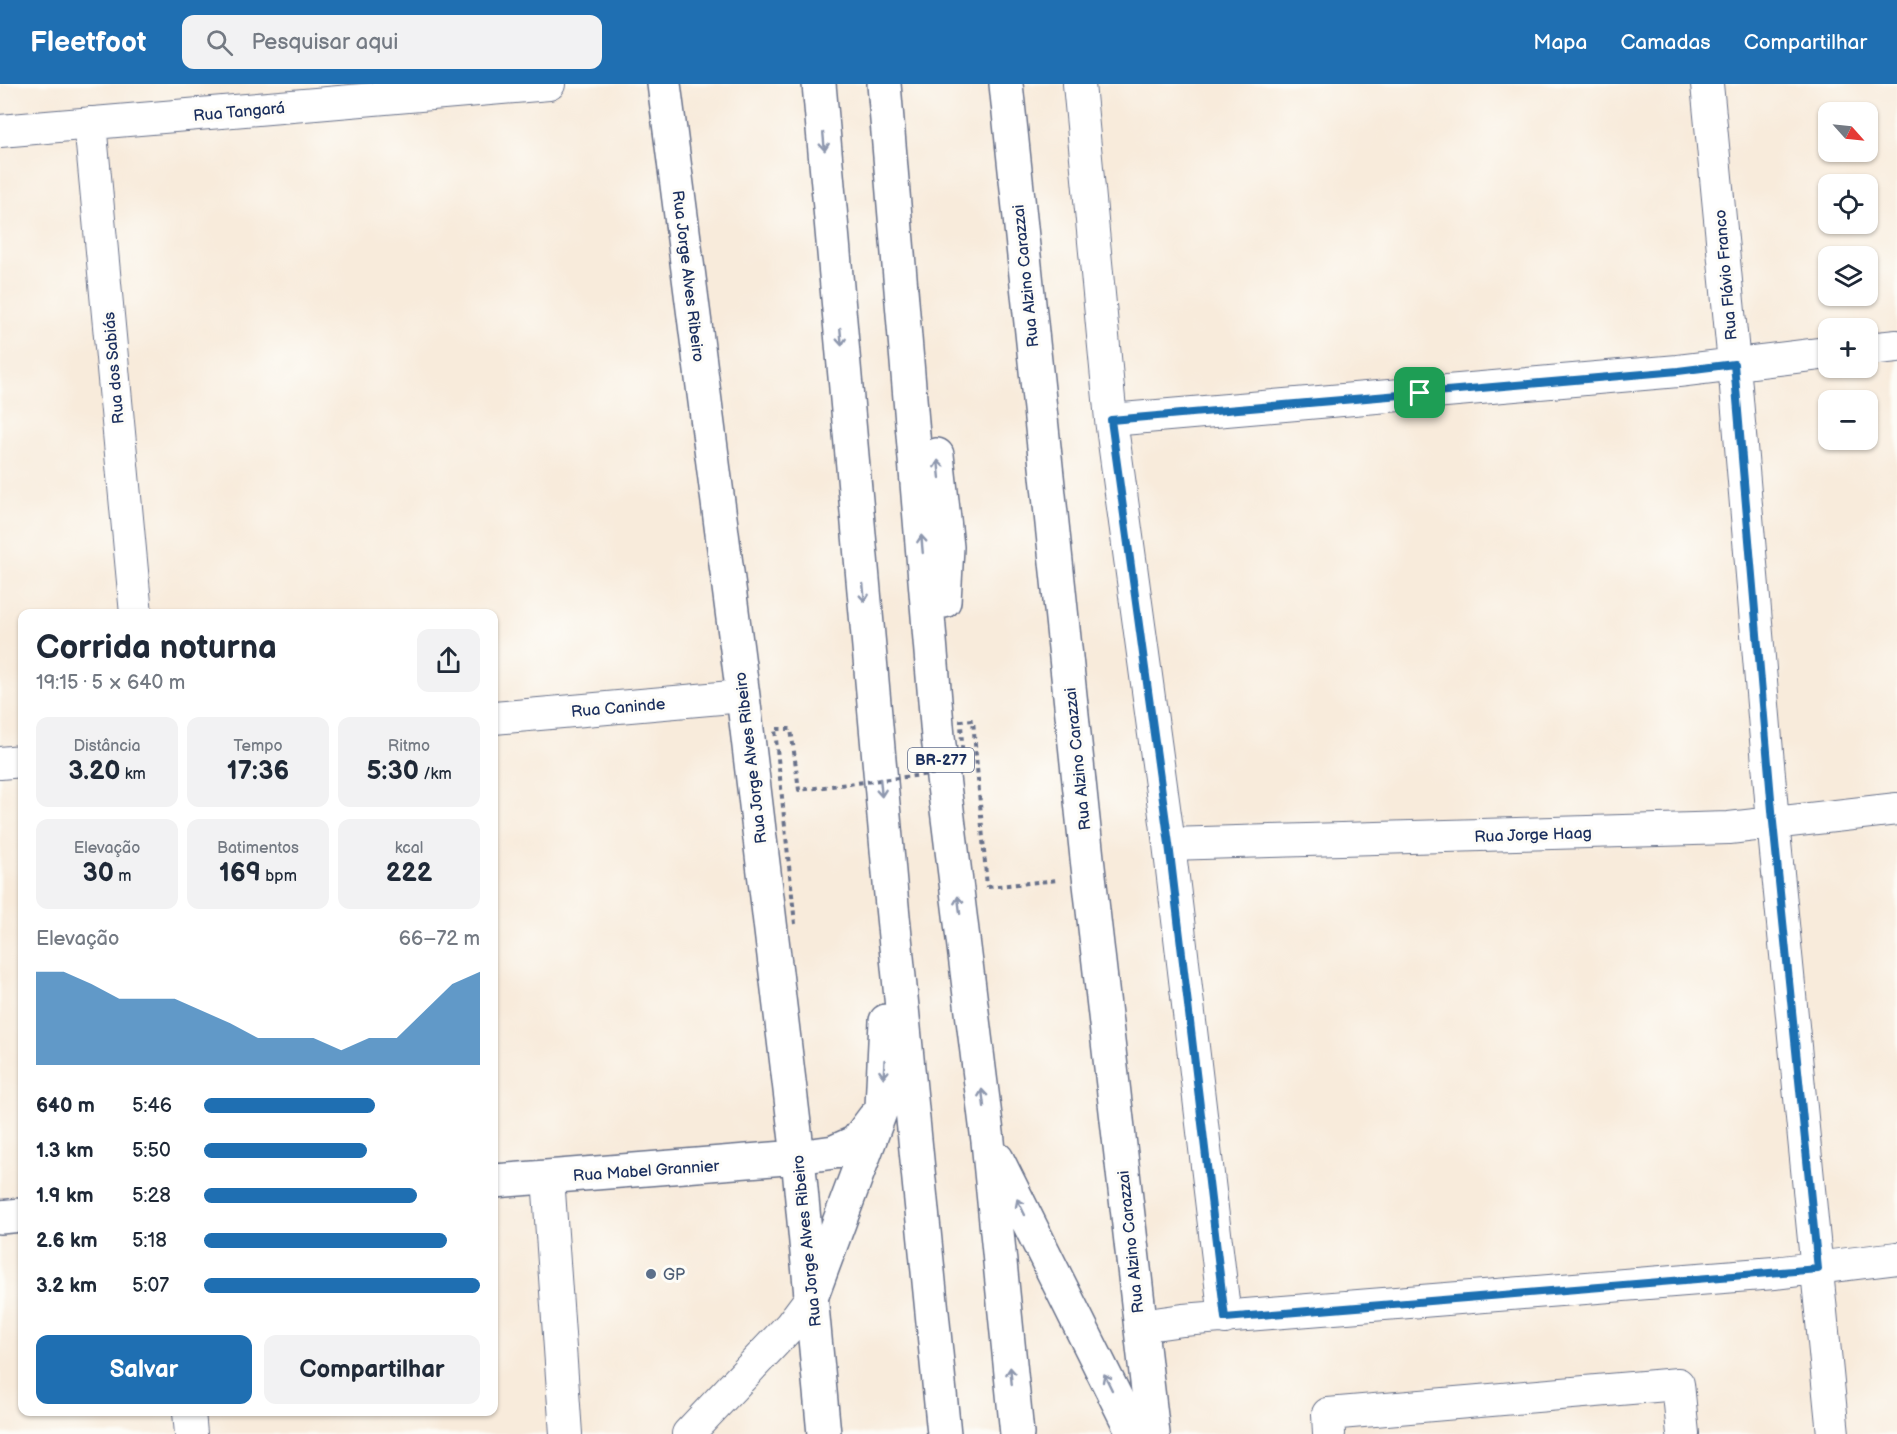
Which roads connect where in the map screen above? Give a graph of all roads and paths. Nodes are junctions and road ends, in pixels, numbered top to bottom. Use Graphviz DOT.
graph roads {
  1 [pos="549,84"];
  2 [pos="664,84"];
  3 [pos="819,84"];
  4 [pos="884,84"];
  5 [pos="899,84"];
  6 [pos="1006,84"];
  7 [pos="1079,84"];
  8 [pos="1707,84"];
  9 [pos="90,123"];
  10 [pos="0,131"];
  11 [pos="1897,346"];
  12 [pos="1878,348"];
  13 [pos="1818,354"];
  14 [pos="1734,364"];
  15 [pos="1111,420"];
  16 [pos="136,609"];
  17 [pos="743,696"];
  18 [pos="498,718"];
  19 [pos="938,737"];
  20 [pos="18,761"];
  21 [pos="0,763"];
  22 [pos="1897,809"];
  23 [pos="1773,822"];
  24 [pos="1169,844"];
  25 [pos="1090,876"];
  26 [pos="892,906"];
  27 [pos="795,924"];
  28 [pos="882,1107"];
  29 [pos="988,1141"];
  30 [pos="798,1157"];
  31 [pos="548,1178"];
  32 [pos="498,1181"];
  33 [pos="18,1215"];
  34 [pos="0,1217"];
  35 [pos="1897,1258"];
  36 [pos="1818,1269"];
  37 [pos="811,1298"];
  38 [pos="1225,1318"];
  39 [pos="1140,1326"];
  40 [pos="190,1416"];
  41 [pos="192,1434"];
  42 [pos="566,1434"];
  43 [pos="688,1434"];
  44 [pos="824,1434"];
  45 [pos="944,1434"];
  46 [pos="1017,1434"];
  47 [pos="1134,1434"];
  48 [pos="1153,1434"];
  49 [pos="1329,1434"];
  50 [pos="1683,1434"];
  51 [pos="1833,1434"];
  1 -- 9 [label="street, Rua Tangará"];
  2 -- 17 [label="main road, Rua Jorge Alves Ribeiro"];
  3 -- 26 [label="main road, one-way"];
  19 -- 4 [label="main road, BR-277, one-way"];
  19 -- 5 [label="main road, one-way"];
  6 -- 25 [label="main road, Rua Alzino Carazzai"];
  7 -- 15 [label="street"];
  8 -- 14 [label="street, Rua Flávio Franco"];
  9 -- 10 [label="street, Rua Tangará"];
  9 -- 16 [label="street, Rua dos Sabiás"];
  11 -- 12 [label="street"];
  13 -- 14 [label="street"];
  14 -- 15 [label="street"];
  14 -- 23 [label="street, Rua Flávio Franco"];
  15 -- 24 [label="street"];
  17 -- 18 [label="street, Rua Caninde"];
  17 -- 30 [label="main road, Rua Jorge Alves Ribeiro"];
  29 -- 19 [label="main road, BR-277, one-way"];
  20 -- 21 [label="street"];
  22 -- 23 [label="street, Rua Jorge Haag"];
  23 -- 24 [label="street, Rua Jorge Haag"];
  23 -- 36 [label="street, Rua Flávio Franco"];
  24 -- 38 [label="street"];
  25 -- 27 [label="path, bridge"];
  25 -- 39 [label="main road, Rua Alzino Carazzai"];
  26 -- 28 [label="main road, one-way"];
  26 -- 45 [label="main road"];
  28 -- 30 [label="main road, Rua Mabel Grannier"];
  28 -- 37 [label="main road"];
  46 -- 29 [label="main road, BR-277, one-way"];
  47 -- 29 [label="main road, one-way"];
  30 -- 31 [label="main road, Rua Mabel Grannier"];
  30 -- 37 [label="main road, Rua Jorge Alves Ribeiro"];
  31 -- 32 [label="main road, Rua Mabel Grannier"];
  31 -- 42 [label="street"];
  33 -- 34 [label="main road"];
  35 -- 36 [label="street"];
  36 -- 38 [label="street"];
  36 -- 51 [label="street, Rua Flávio Franco"];
  37 -- 43 [label="street"];
  37 -- 44 [label="main road, Rua Jorge Alves Ribeiro"];
  38 -- 39 [label="street"];
  39 -- 48 [label="main road, Rua Alzino Carazzai"];
  40 -- 41 [label="street"];
  49 -- 50 [label="street"];
}
